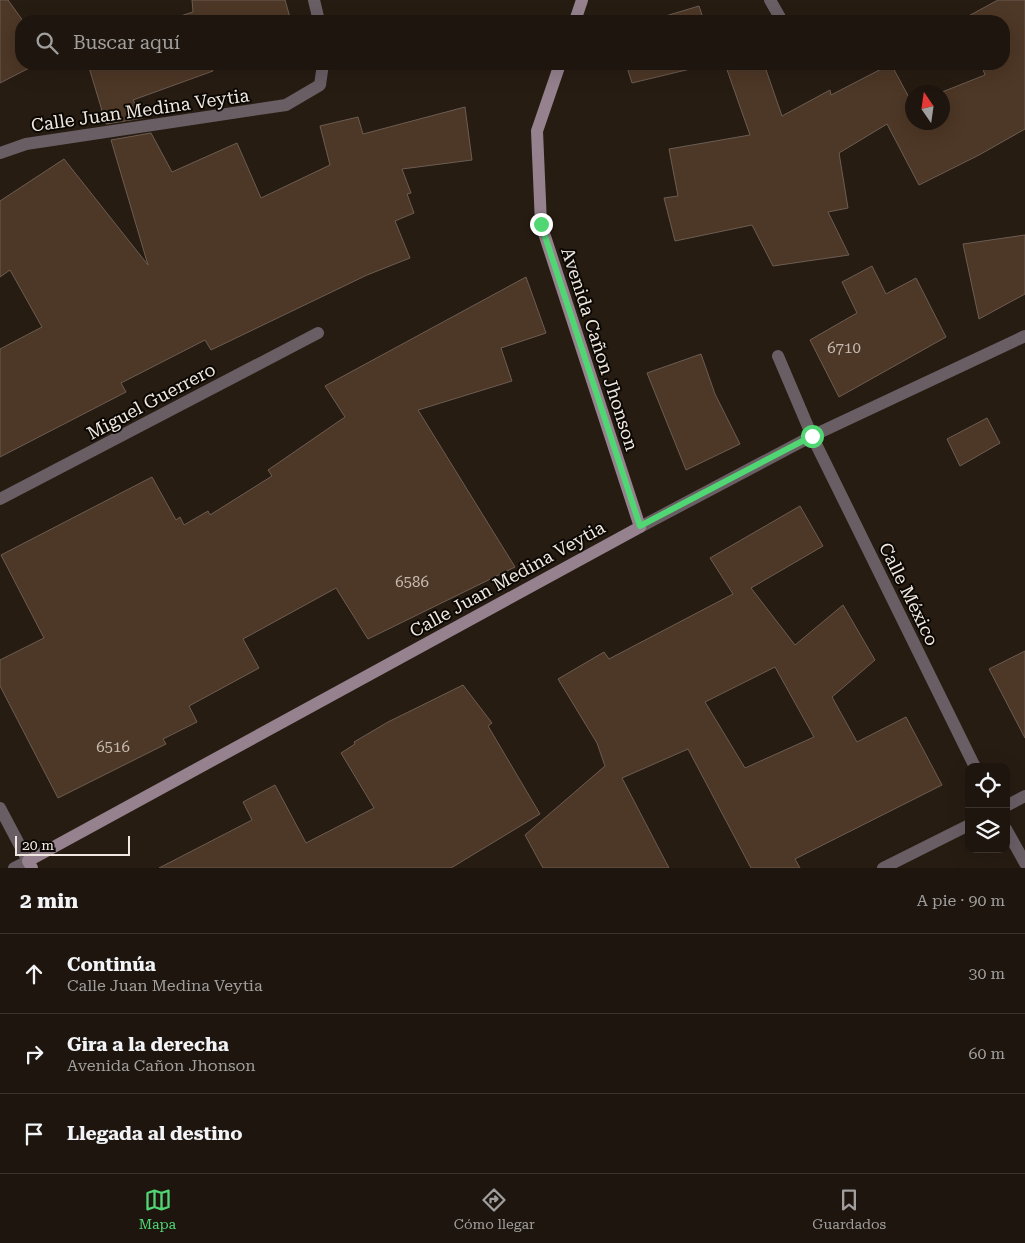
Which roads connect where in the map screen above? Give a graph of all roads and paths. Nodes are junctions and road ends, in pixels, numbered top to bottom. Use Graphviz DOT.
graph roads {
  1 [pos="314,0"];
  2 [pos="582,0"];
  3 [pos="770,0"];
  4 [pos="318,15"];
  5 [pos="577,15"];
  6 [pos="779,15"];
  7 [pos="322,70"];
  8 [pos="558,70"];
  9 [pos="0,153"];
  10 [pos="318,333"];
  11 [pos="1025,336"];
  12 [pos="778,356"];
  13 [pos="812,436"];
  14 [pos="0,499"];
  15 [pos="640,526"];
  16 [pos="973,763"];
  17 [pos="1025,796"];
  18 [pos="1010,804"];
  19 [pos="0,808"];
  20 [pos="965,827"];
  21 [pos="1010,836"];
  22 [pos="1025,863"];
  23 [pos="30,864"];
  24 [pos="14,868"];
  25 [pos="883,868"];
  1 -- 4 [label="street"];
  2 -- 5 [label="main road"];
  3 -- 6 [label="street"];
  7 -- 9 [label="street, Calle Juan Medina Veytia"];
  8 -- 15 [label="main road, Avenida Cañon Jhonson"];
  10 -- 14 [label="street, Miguel Guerrero"];
  11 -- 13 [label="street, Calle Juan Medina Veytia"];
  12 -- 13 [label="street, Calle México"];
  13 -- 15 [label="street, Calle Juan Medina Veytia"];
  13 -- 16 [label="street, Calle México"];
  15 -- 23 [label="main road, Calle Juan Medina Veytia"];
  17 -- 18 [label="street"];
  19 -- 23 [label="street"];
  20 -- 25 [label="street"];
  21 -- 22 [label="street"];
  23 -- 24 [label="street, Calle Juan Medina Veytia"];
}
